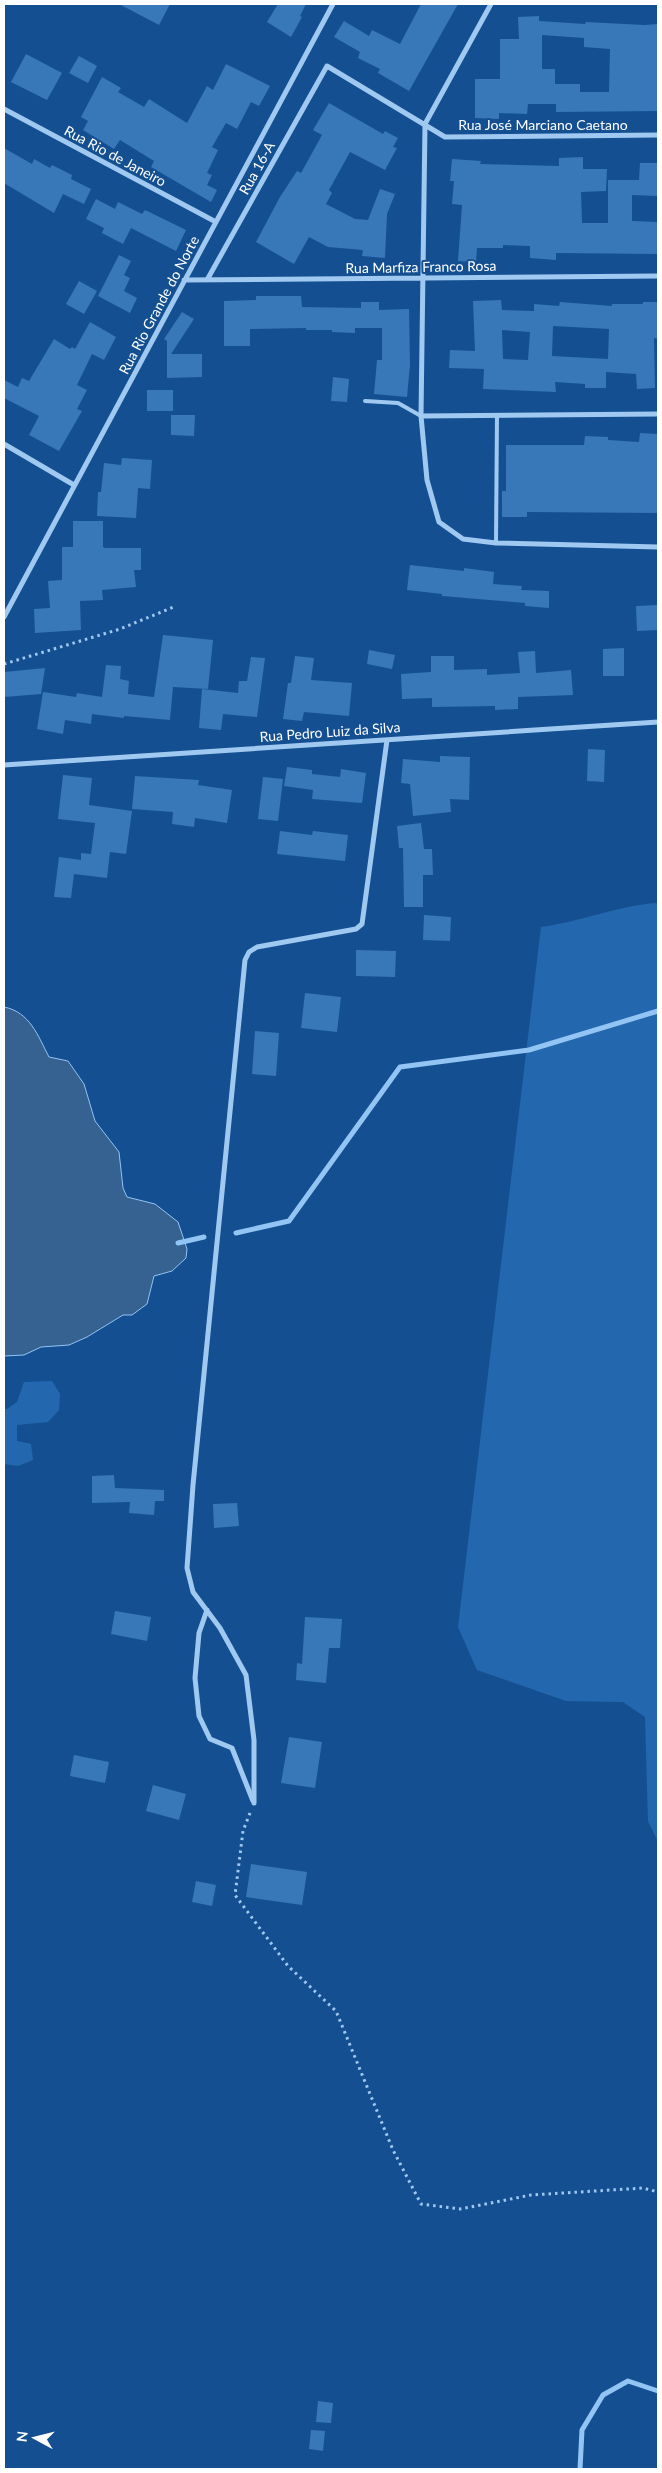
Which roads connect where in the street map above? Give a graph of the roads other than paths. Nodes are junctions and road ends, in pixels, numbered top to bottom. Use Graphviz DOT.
graph roads {
  1 [pos="333,4"];
  2 [pos="491,4"];
  3 [pos="327,66"];
  4 [pos="4,109"];
  5 [pos="425,124"];
  6 [pos="658,135"];
  7 [pos="216,222"];
  8 [pos="658,276"];
  9 [pos="423,278"];
  10 [pos="184,280"];
  11 [pos="208,280"];
  12 [pos="365,400"];
  13 [pos="658,414"];
  14 [pos="497,415"];
  15 [pos="421,416"];
  16 [pos="4,444"];
  17 [pos="74,485"];
  18 [pos="496,543"];
  19 [pos="658,546"];
  20 [pos="4,616"];
  21 [pos="658,722"];
  22 [pos="387,740"];
  23 [pos="4,765"];
  24 [pos="207,1610"];
  1 -- 7 [label="street, Rua Rio Grande do Norte"];
  2 -- 5 [label="street"];
  3 -- 5 [label="street, Rua José Marciano Caetano"];
  3 -- 11 [label="street, Rua 16-A"];
  4 -- 7 [label="street, Rua Rio de Janeiro"];
  5 -- 6 [label="street, Rua José Marciano Caetano"];
  5 -- 9 [label="street"];
  7 -- 10 [label="street, Rua Rio Grande do Norte"];
  8 -- 9 [label="street, Rua Marfiza Franco Rosa"];
  9 -- 11 [label="street, Rua Marfiza Franco Rosa"];
  9 -- 15 [label="street"];
  10 -- 11 [label="street, Rua Marfiza Franco Rosa"];
  10 -- 17 [label="street, Rua Rio Grande do Norte"];
  12 -- 15 [label="lane"];
  13 -- 14 [label="street"];
  14 -- 15 [label="street"];
  14 -- 18 [label="lane"];
  15 -- 18 [label="street"];
  16 -- 17 [label="street"];
  17 -- 20 [label="street, Rua Rio Grande do Norte"];
  18 -- 19 [label="street"];
  21 -- 22 [label="street, Rua Pedro Luiz da Silva"];
  22 -- 23 [label="street, Rua Pedro Luiz da Silva"];
  22 -- 24 [label="street"];
  24 -- 24 [label="street"];
}
